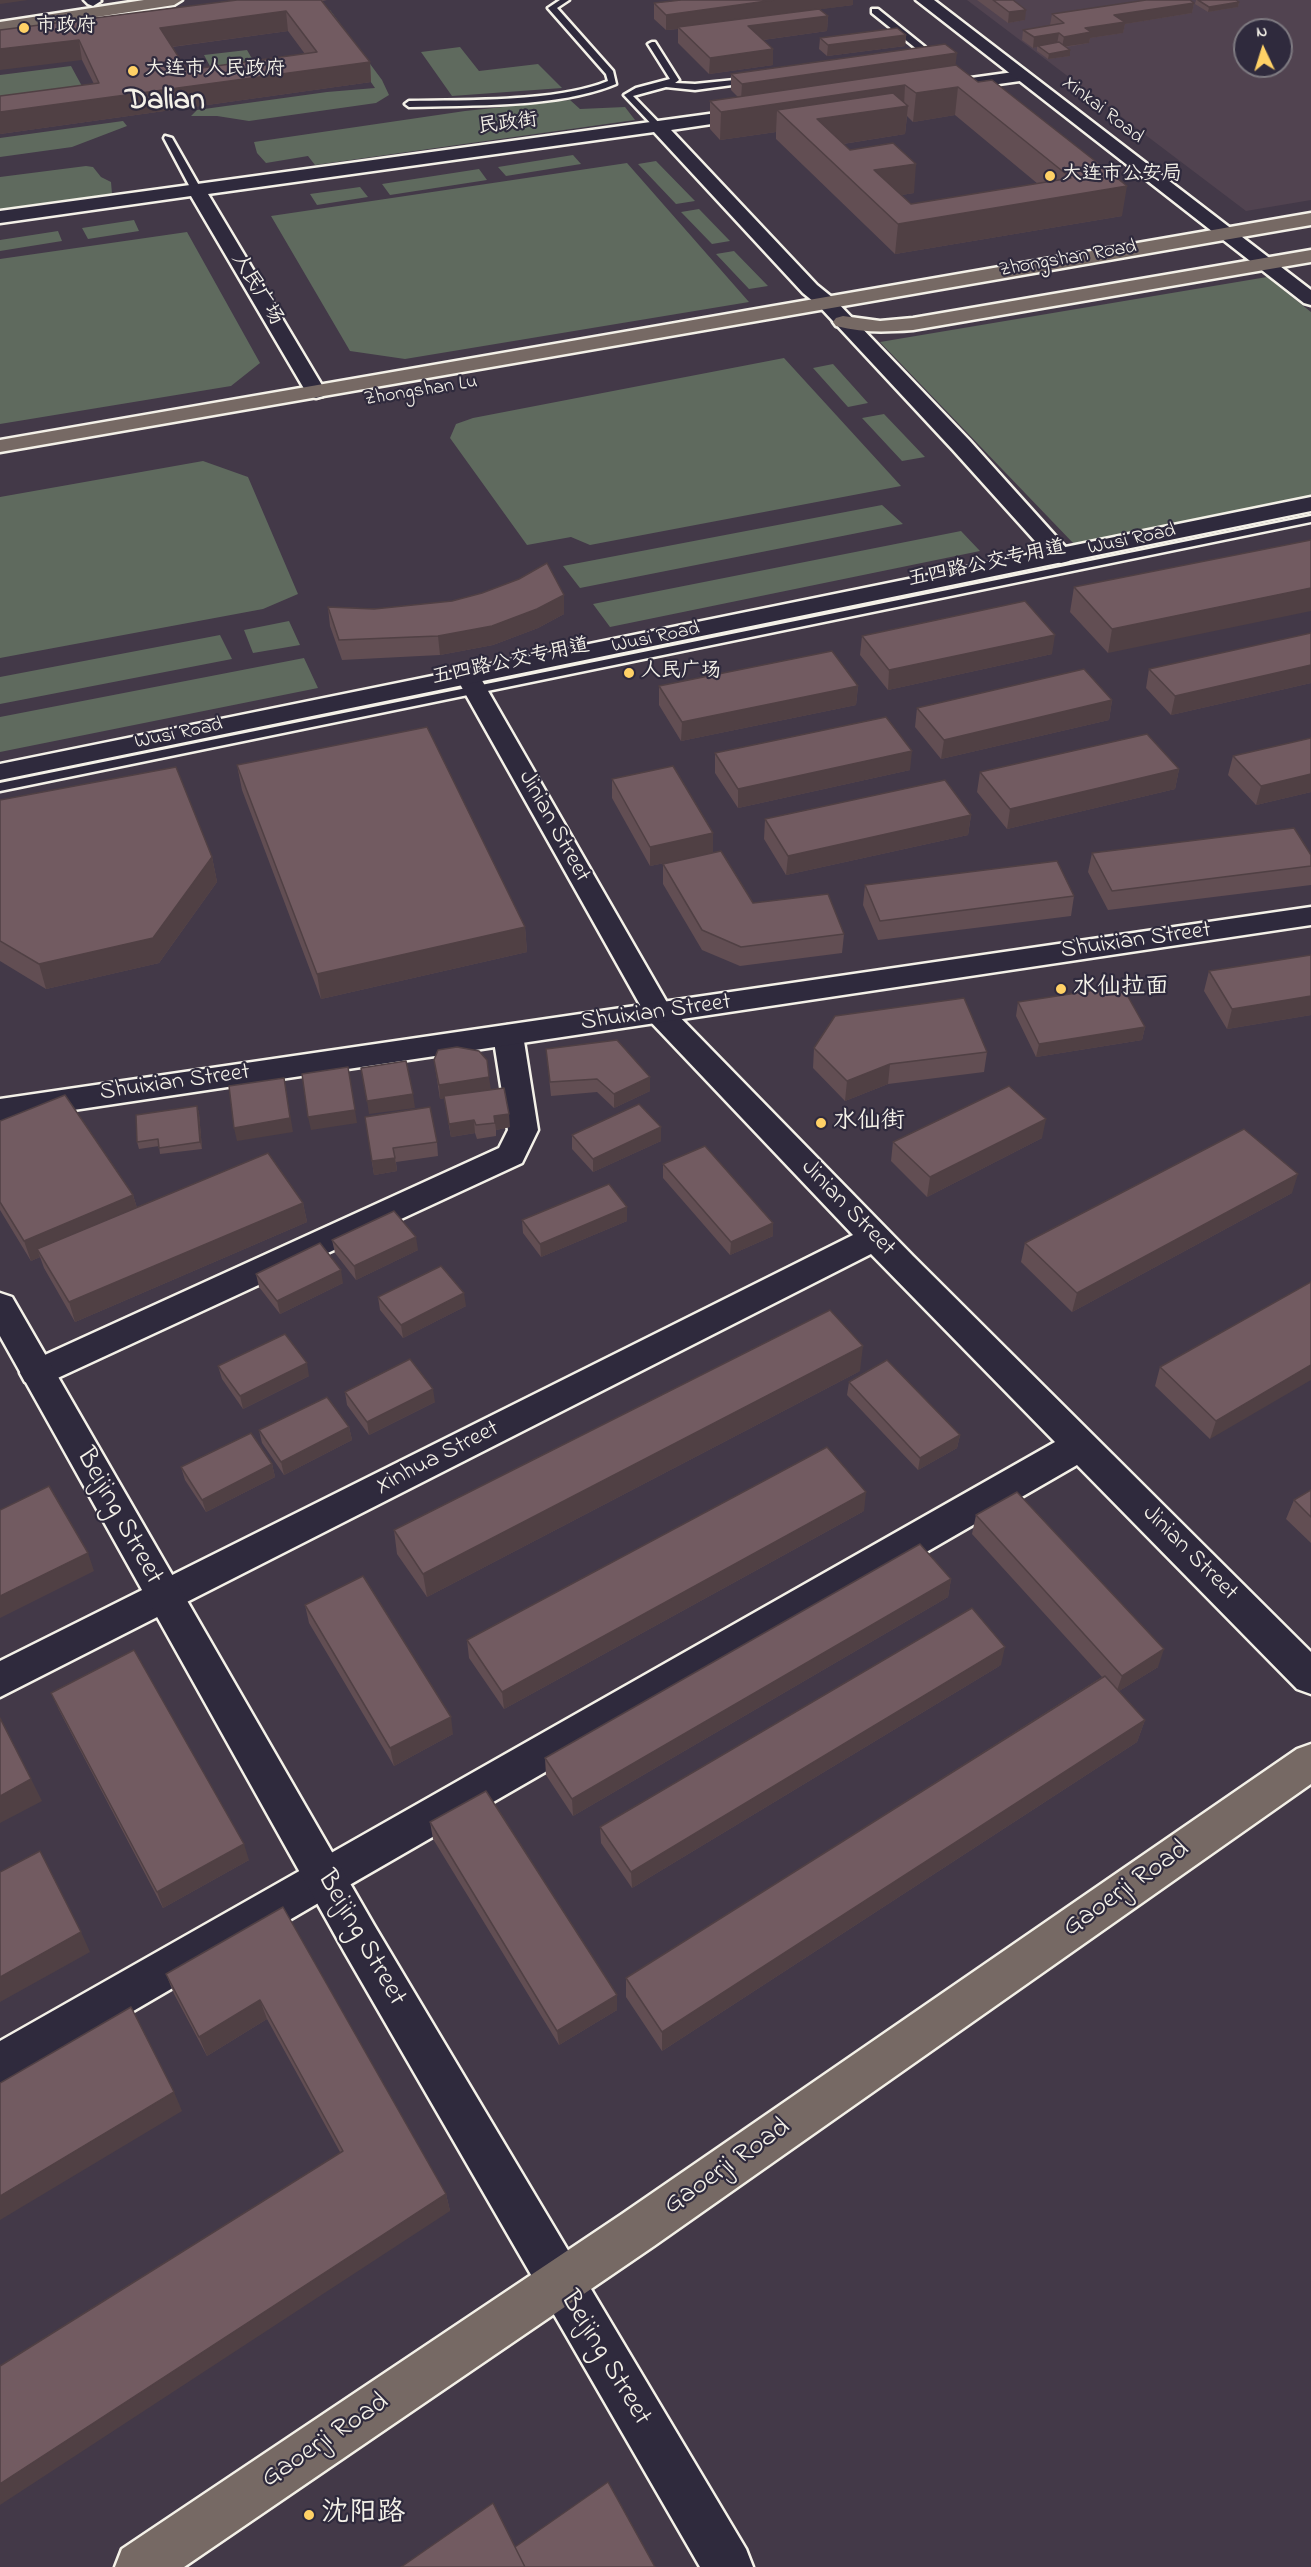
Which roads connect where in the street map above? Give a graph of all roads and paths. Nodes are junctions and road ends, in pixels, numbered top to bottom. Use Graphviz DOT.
graph roads {
  1 [pos="95,0"];
  2 [pos="174,0"];
  3 [pos="565,0"];
  4 [pos="924,0"];
  5 [pos="875,11"];
  6 [pos="0,15"];
  7 [pos="0,27"];
  8 [pos="652,44"];
  9 [pos="897,60"];
  10 [pos="1021,76"];
  11 [pos="759,79"];
  12 [pos="668,85"];
  13 [pos="917,91"];
  14 [pos="409,104"];
  15 [pos="767,111"];
  16 [pos="659,127"];
  17 [pos="168,138"];
  18 [pos="196,189"];
  19 [pos="1311,205"];
  20 [pos="0,217"];
  21 [pos="1311,219"];
  22 [pos="1209,222"];
  23 [pos="1225,233"];
  24 [pos="1311,241"];
  25 [pos="1248,252"];
  26 [pos="1311,256"];
  27 [pos="1266,263"];
  28 [pos="1311,299"];
  29 [pos="826,302"];
  30 [pos="843,322"];
  31 [pos="821,326"];
  32 [pos="787,331"];
  33 [pos="316,392"];
  34 [pos="0,446"];
  35 [pos="0,463"];
  36 [pos="1311,504"];
  37 [pos="1311,519"];
  38 [pos="1060,556"];
  39 [pos="472,683"];
  40 [pos="0,772"];
  41 [pos="0,787"];
  42 [pos="1311,916"];
  43 [pos="658,1012"];
  44 [pos="508,1035"];
  45 [pos="0,1110"];
  46 [pos="875,1238"];
  47 [pos="0,1306"];
  48 [pos="37,1373"];
  49 [pos="1081,1446"];
  50 [pos="163,1597"];
  51 [pos="1311,1677"];
  52 [pos="0,1680"];
  53 [pos="1311,1762"];
  54 [pos="324,1877"];
  55 [pos="0,2066"];
  56 [pos="559,2284"];
  57 [pos="141,2567"];
  58 [pos="728,2567"];
  1 -- 6 [label="main road"];
  2 -- 7 [label="main road"];
  3 -- 14 [label="lane"];
  4 -- 10 [label="street, Xinkai Road"];
  5 -- 9 [label="lane"];
  8 -- 12 [label="lane"];
  10 -- 13 [label="street"];
  10 -- 22 [label="street, Xinkai Road"];
  11 -- 12 [label="lane"];
  12 -- 16 [label="lane"];
  15 -- 16 [label="street, 民政街"];
  16 -- 18 [label="street, 民政街"];
  16 -- 29 [label="street"];
  17 -- 18 [label="lane"];
  18 -- 20 [label="street, 民政街"];
  18 -- 33 [label="street, 人民广场"];
  19 -- 22 [label="main road"];
  21 -- 23 [label="main road, Zhongshan Road"];
  22 -- 23 [label="street, Xinkai Road"];
  22 -- 29 [label="main road"];
  23 -- 25 [label="street, Xinkai Road"];
  23 -- 29 [label="main road, Zhongshan Road"];
  24 -- 25 [label="main road, Zhongshan Road"];
  25 -- 27 [label="street, Xinkai Road"];
  25 -- 30 [label="main road, Zhongshan Road"];
  26 -- 27 [label="main road"];
  27 -- 28 [label="street, Xinkai Road"];
  27 -- 30 [label="main road"];
  29 -- 30 [label="street"];
  29 -- 33 [label="main road, Zhongshan Lu"];
  30 -- 31 [label="main road"];
  30 -- 38 [label="street"];
  32 -- 35 [label="main road, Zhongshan Lu"];
  33 -- 34 [label="main road, Zhongshan Lu"];
  36 -- 38 [label="street, Wusi Road"];
  37 -- 39 [label="lane, 五四路公交专用道"];
  38 -- 39 [label="street, Wusi Road"];
  39 -- 40 [label="street, Wusi Road"];
  39 -- 41 [label="lane, 五四路公交专用道"];
  39 -- 43 [label="street, Jinian Street"];
  42 -- 43 [label="street, Shuixian Street"];
  43 -- 44 [label="street, Shuixian Street"];
  43 -- 46 [label="street, Jinian Street"];
  44 -- 45 [label="street, Shuixian Street"];
  44 -- 48 [label="street"];
  46 -- 49 [label="street, Jinian Street"];
  46 -- 50 [label="street, Xinhua Street"];
  47 -- 48 [label="street, Beijing Street"];
  48 -- 50 [label="street, Beijing Street"];
  49 -- 51 [label="street, Jinian Street"];
  49 -- 54 [label="street"];
  50 -- 52 [label="street, Xinhua Street"];
  50 -- 54 [label="street, Beijing Street"];
  53 -- 56 [label="main road, Gaoerji Road"];
  54 -- 55 [label="street"];
  54 -- 56 [label="street, Beijing Street"];
  56 -- 57 [label="main road, Gaoerji Road"];
  56 -- 58 [label="street, Beijing Street"];
}
